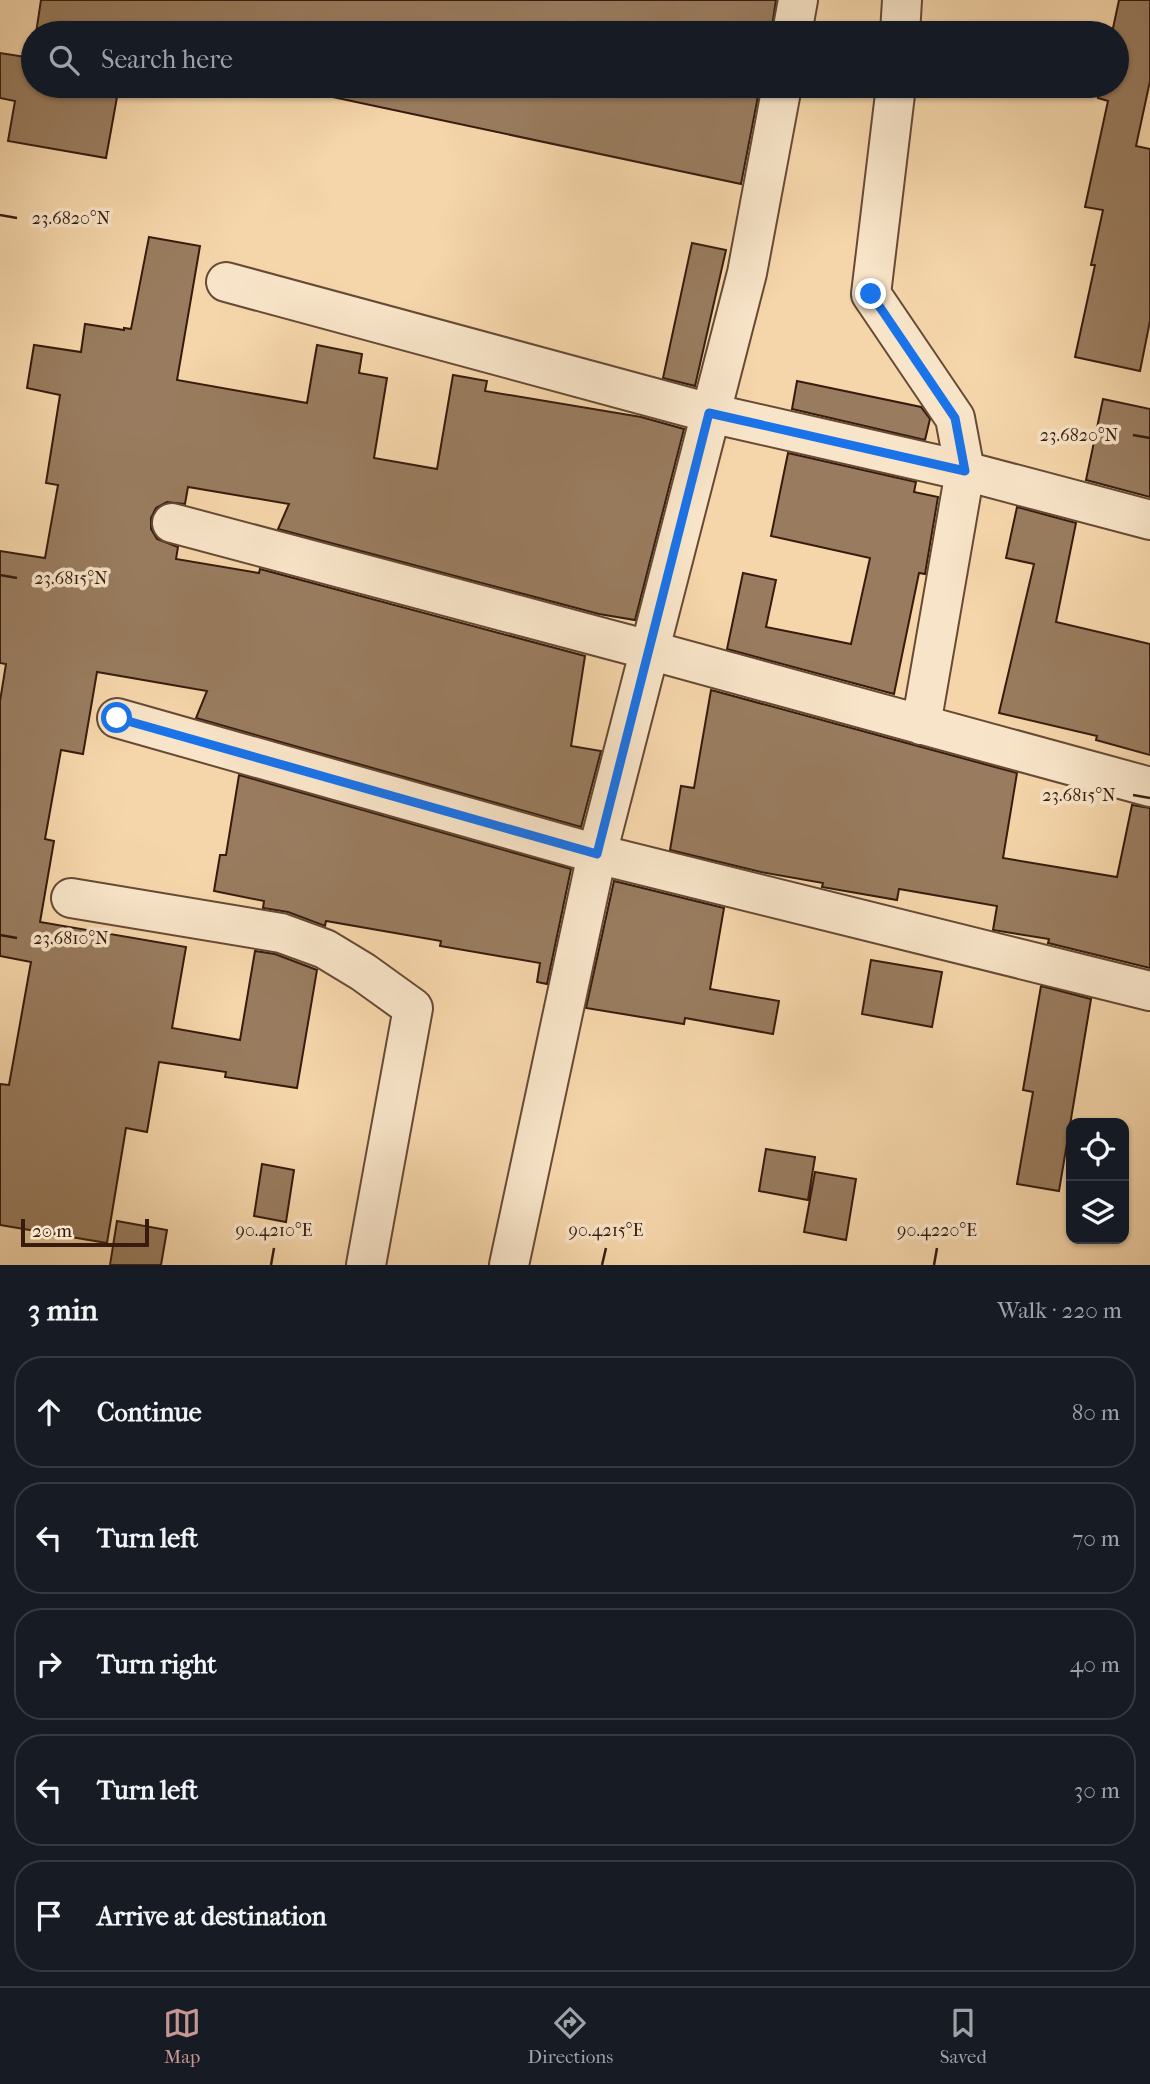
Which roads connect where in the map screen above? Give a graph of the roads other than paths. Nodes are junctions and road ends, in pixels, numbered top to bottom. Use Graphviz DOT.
graph roads {
  1 [pos="798,0"];
  2 [pos="902,0"];
  3 [pos="794,21"];
  4 [pos="901,21"];
  5 [pos="780,98"];
  6 [pos="895,98"];
  7 [pos="226,282"];
  8 [pos="709,413"];
  9 [pos="965,471"];
  10 [pos="1150,520"];
  11 [pos="172,523"];
  12 [pos="649,650"];
  13 [pos="117,718"];
  14 [pos="921,725"];
  15 [pos="1150,787"];
  16 [pos="597,854"];
  17 [pos="71,898"];
  18 [pos="1150,991"];
  19 [pos="366,1265"];
  20 [pos="509,1265"];
  1 -- 3 [label="street"];
  2 -- 4 [label="street"];
  5 -- 8 [label="street"];
  6 -- 9 [label="street"];
  7 -- 8 [label="street"];
  8 -- 9 [label="street"];
  8 -- 12 [label="street"];
  9 -- 10 [label="street"];
  9 -- 14 [label="street"];
  11 -- 12 [label="street"];
  12 -- 14 [label="street"];
  12 -- 16 [label="street"];
  13 -- 16 [label="street"];
  14 -- 15 [label="street"];
  16 -- 18 [label="street"];
  16 -- 20 [label="street"];
  17 -- 19 [label="street"];
}
